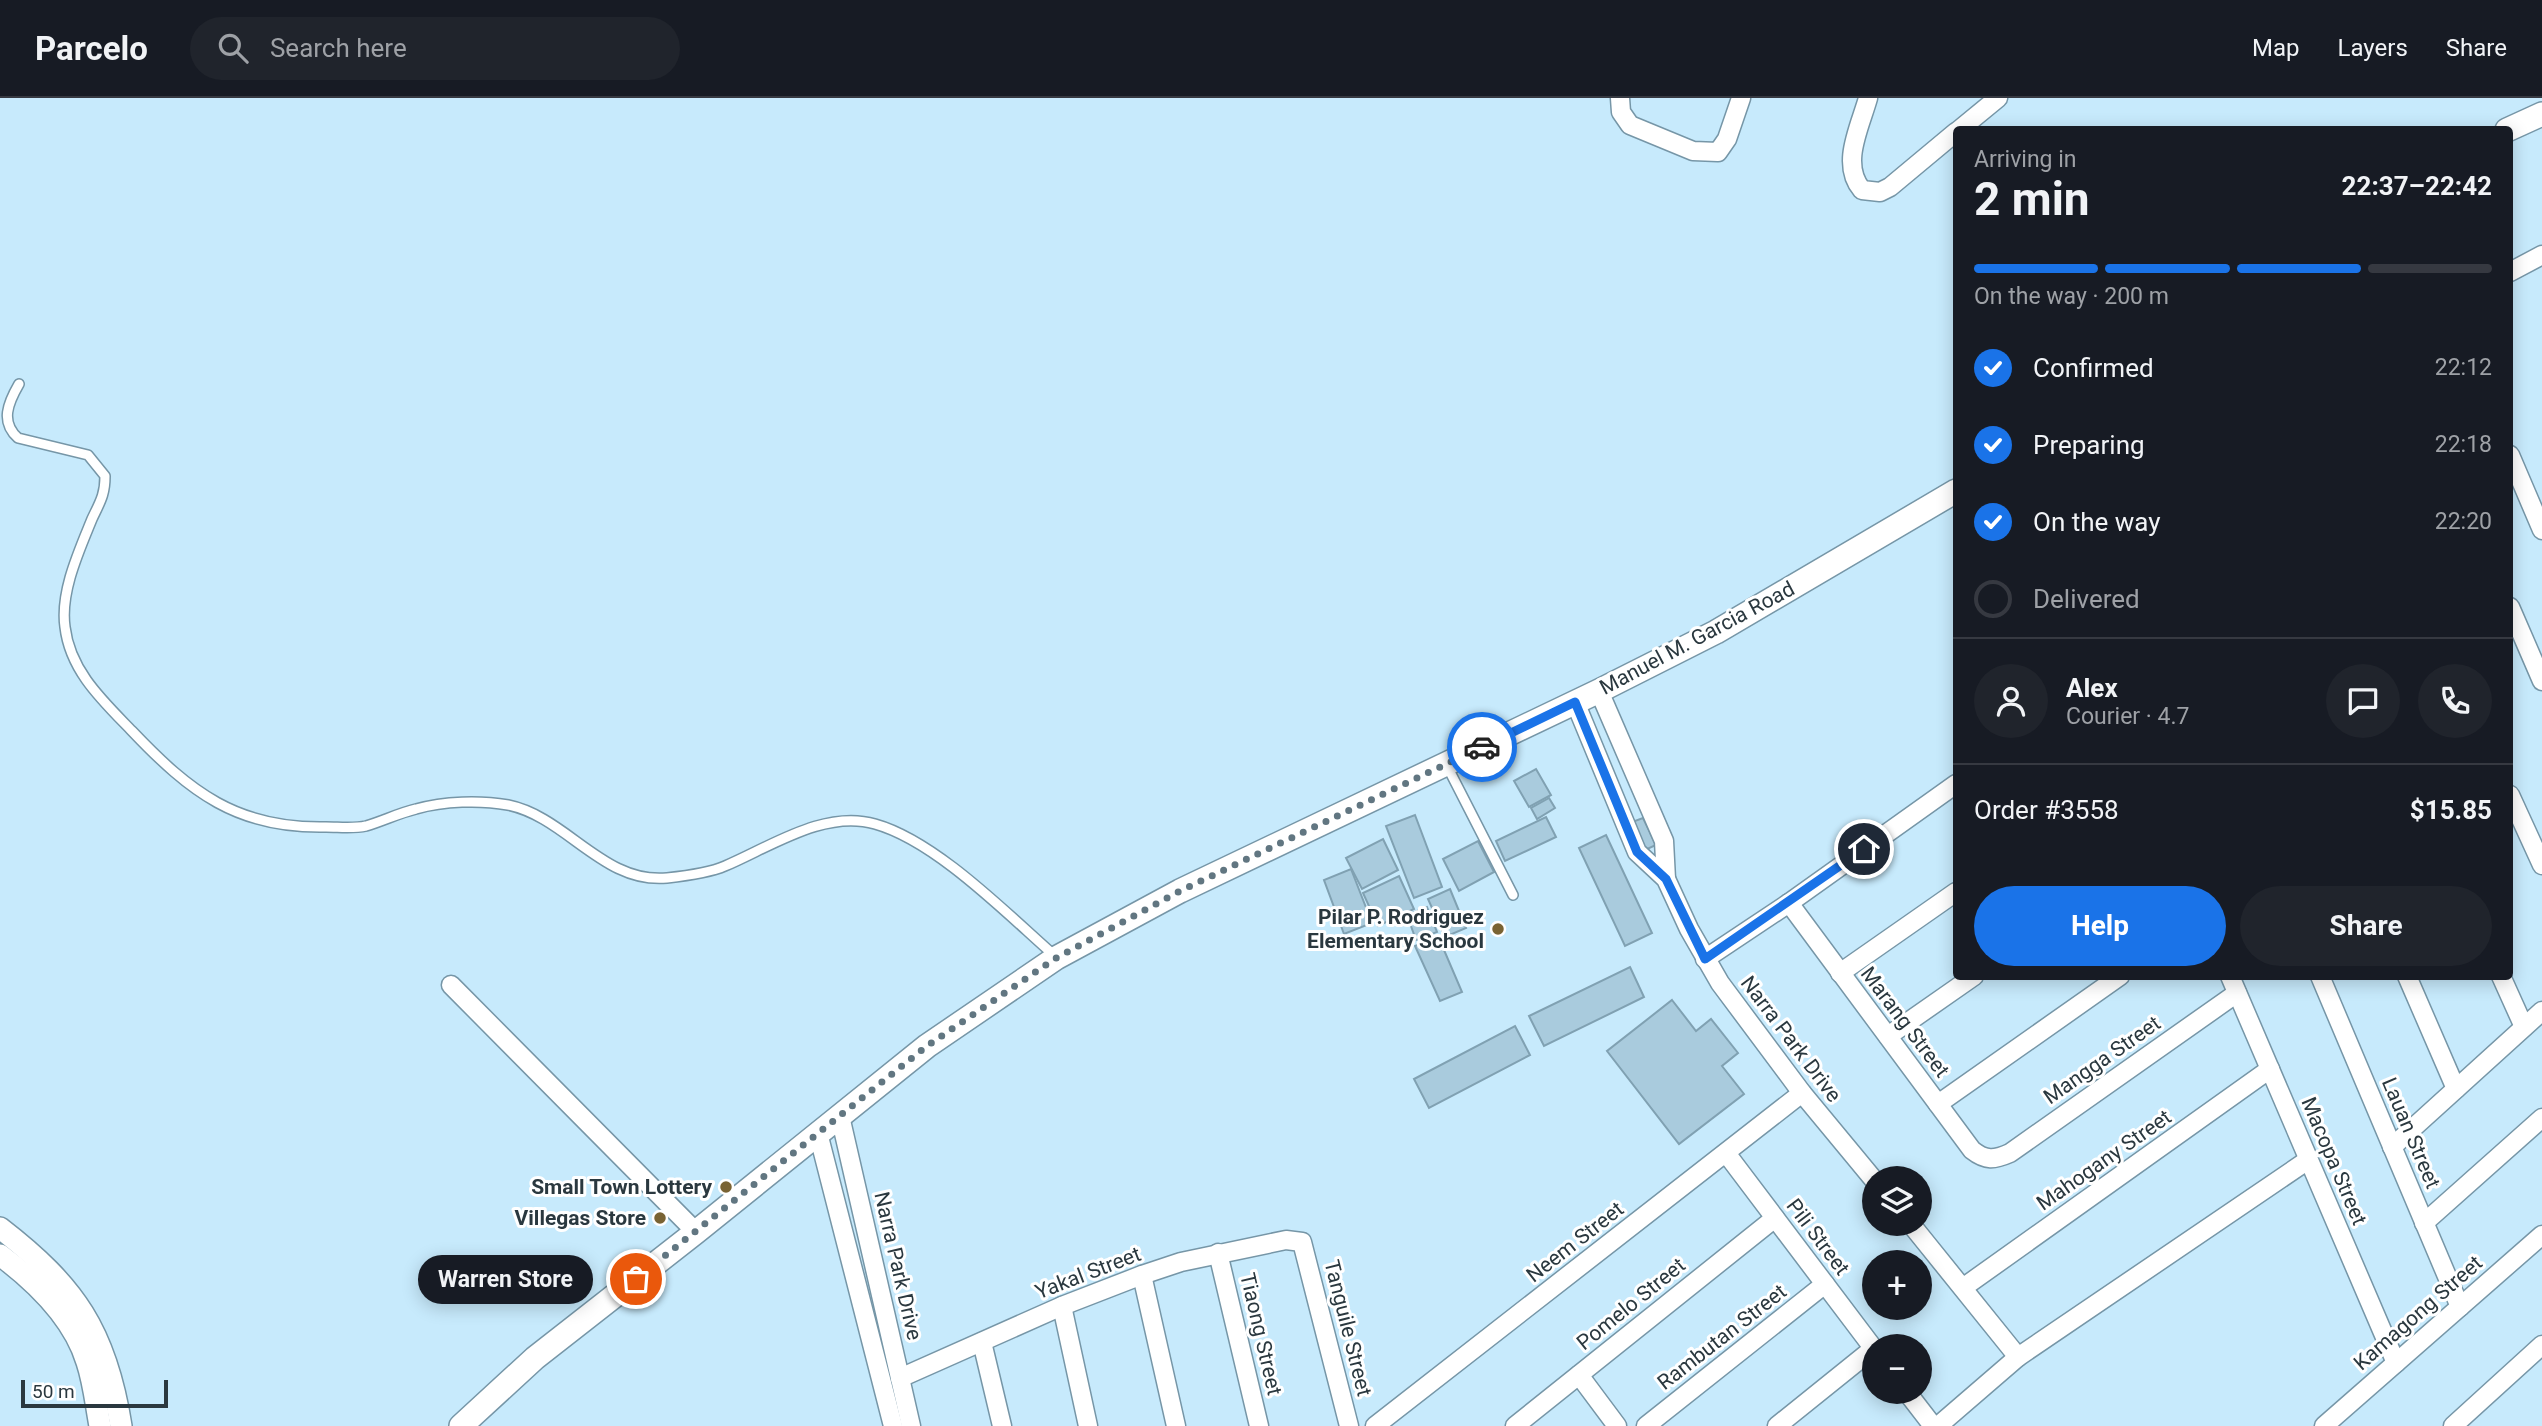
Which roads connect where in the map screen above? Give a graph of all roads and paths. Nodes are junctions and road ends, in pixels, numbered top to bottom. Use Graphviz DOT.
graph roads {
  1 [pos="1620,98"];
  2 [pos="1741,98"];
  3 [pos="1868,98"];
  4 [pos="1998,98"];
  5 [pos="2542,114"];
  6 [pos="1964,126"];
  7 [pos="2513,127"];
  8 [pos="1953,135"];
  9 [pos="2542,255"];
  10 [pos="2513,270"];
  11 [pos="19,384"];
  12 [pos="2513,462"];
  13 [pos="1953,493"];
  14 [pos="2542,530"];
  15 [pos="2513,614"];
  16 [pos="2542,681"];
  17 [pos="1600,691"];
  18 [pos="1575,702"];
  19 [pos="1446,763"];
  20 [pos="1953,786"];
  21 [pos="2513,802"];
  22 [pos="2542,865"];
  23 [pos="1666,879"];
  24 [pos="1953,894"];
  25 [pos="1513,895"];
  26 [pos="1789,902"];
  27 [pos="1056,958"];
  28 [pos="1705,959"];
  29 [pos="1840,973"];
  30 [pos="1968,980"];
  31 [pos="2114,980"];
  32 [pos="2232,980"];
  33 [pos="2322,980"];
  34 [pos="2409,980"];
  35 [pos="2503,980"];
  36 [pos="451,985"];
  37 [pos="2237,993"];
  38 [pos="2542,1011"];
  39 [pos="2524,1027"];
  40 [pos="1888,1037"];
  41 [pos="2270,1069"];
  42 [pos="2456,1089"];
  43 [pos="1802,1093"];
  44 [pos="1938,1104"];
  45 [pos="839,1116"];
  46 [pos="2542,1118"];
  47 [pos="818,1133"];
  48 [pos="2392,1147"];
  49 [pos="1726,1153"];
  50 [pos="1991,1160"];
  51 [pos="2308,1160"];
  52 [pos="1862,1166"];
  53 [pos="1775,1218"];
  54 [pos="2424,1223"];
  55 [pos="0,1228"];
  56 [pos="696,1232"];
  57 [pos="2542,1235"];
  58 [pos="1921,1236"];
  59 [pos="1302,1242"];
  60 [pos="1218,1253"];
  61 [pos="0,1255"];
  62 [pos="1142,1275"];
  63 [pos="1825,1284"];
  64 [pos="1964,1287"];
  65 [pos="1062,1306"];
  66 [pos="2460,1307"];
  67 [pos="1863,1334"];
  68 [pos="982,1342"];
  69 [pos="2542,1345"];
  70 [pos="2018,1357"];
  71 [pos="1862,1359"];
  72 [pos="2396,1363"];
  73 [pos="1579,1375"];
  74 [pos="900,1378"];
  75 [pos="1917,1404"];
  76 [pos="100,1426"];
  77 [pos="121,1426"];
  78 [pos="461,1426"];
  79 [pos="893,1426"];
  80 [pos="911,1426"];
  81 [pos="1002,1426"];
  82 [pos="1088,1426"];
  83 [pos="1176,1426"];
  84 [pos="1259,1426"];
  85 [pos="1349,1426"];
  86 [pos="1375,1426"];
  87 [pos="1516,1426"];
  88 [pos="1617,1426"];
  89 [pos="1646,1426"];
  90 [pos="1777,1426"];
  91 [pos="1935,1426"];
  92 [pos="2323,1426"];
  93 [pos="2453,1426"];
  1 -- 2 [label="street"];
  3 -- 8 [label="street"];
  4 -- 6 [label="street"];
  5 -- 7 [label="main road"];
  9 -- 10 [label="street"];
  11 -- 27 [label="lane"];
  12 -- 14 [label="street"];
  13 -- 17 [label="main road, Manuel M. Garcia Road"];
  15 -- 16 [label="street"];
  17 -- 18 [label="main road, Manuel M. Garcia Road"];
  17 -- 23 [label="street, Narra Park Drive"];
  18 -- 19 [label="main road, Manuel M. Garcia Road"];
  18 -- 23 [label="street, Narra Park Drive"];
  19 -- 25 [label="lane"];
  19 -- 27 [label="main road, Manuel M. Garcia Road"];
  20 -- 26 [label="street"];
  21 -- 22 [label="street"];
  23 -- 28 [label="street, Narra Park Drive"];
  24 -- 29 [label="street"];
  26 -- 28 [label="street"];
  26 -- 29 [label="street, Marang Street"];
  27 -- 45 [label="main road, Manuel M. Garcia Road"];
  28 -- 43 [label="street, Narra Park Drive"];
  29 -- 40 [label="street, Marang Street"];
  30 -- 40 [label="street"];
  31 -- 44 [label="street"];
  32 -- 37 [label="street, Macopa Street"];
  33 -- 48 [label="street, Lauan Street"];
  34 -- 42 [label="street"];
  35 -- 39 [label="street"];
  36 -- 56 [label="street"];
  37 -- 41 [label="street, Macopa Street"];
  37 -- 50 [label="street, Mangga Street"];
  38 -- 39 [label="street"];
  39 -- 42 [label="street"];
  40 -- 44 [label="street, Marang Street"];
  41 -- 51 [label="street, Macopa Street"];
  41 -- 64 [label="street, Mahogany Street"];
  42 -- 48 [label="street"];
  43 -- 49 [label="street, Neem Street"];
  43 -- 52 [label="street, Narra Park Drive"];
  44 -- 50 [label="street, Marang Street"];
  45 -- 47 [label="main road, Manuel M. Garcia Road"];
  45 -- 74 [label="street, Narra Park Drive"];
  46 -- 54 [label="street"];
  47 -- 56 [label="main road, Manuel M. Garcia Road"];
  47 -- 79 [label="street, Narra Park Drive"];
  48 -- 54 [label="street, Lauan Street"];
  49 -- 53 [label="street, Pili Street"];
  49 -- 86 [label="street, Neem Street"];
  51 -- 70 [label="street"];
  51 -- 72 [label="street, Macopa Street"];
  53 -- 63 [label="street, Pili Street"];
  53 -- 73 [label="street, Pomelo Street"];
  54 -- 66 [label="street, Lauan Street"];
  55 -- 77 [label="street"];
  56 -- 78 [label="main road, Manuel M. Garcia Road"];
  57 -- 66 [label="street, Kamagong Street"];
  58 -- 64 [label="street"];
  59 -- 60 [label="street, Yakal Street"];
  59 -- 85 [label="street, Tanguile Street"];
  60 -- 62 [label="street, Yakal Street"];
  60 -- 84 [label="street, Tiaong Street"];
  61 -- 76 [label="street"];
  62 -- 65 [label="street, Yakal Street"];
  62 -- 83 [label="street"];
  63 -- 67 [label="street, Pili Street"];
  63 -- 89 [label="street, Rambutan Street"];
  64 -- 70 [label="street"];
  65 -- 68 [label="street, Yakal Street"];
  65 -- 82 [label="street"];
  66 -- 72 [label="street, Kamagong Street"];
  68 -- 74 [label="street, Yakal Street"];
  68 -- 81 [label="street"];
  69 -- 93 [label="street"];
  70 -- 91 [label="street"];
  71 -- 90 [label="street"];
  72 -- 92 [label="street, Kamagong Street"];
  73 -- 87 [label="street, Pomelo Street"];
  73 -- 88 [label="street"];
  74 -- 80 [label="street, Narra Park Drive"];
  75 -- 91 [label="street"];
}
